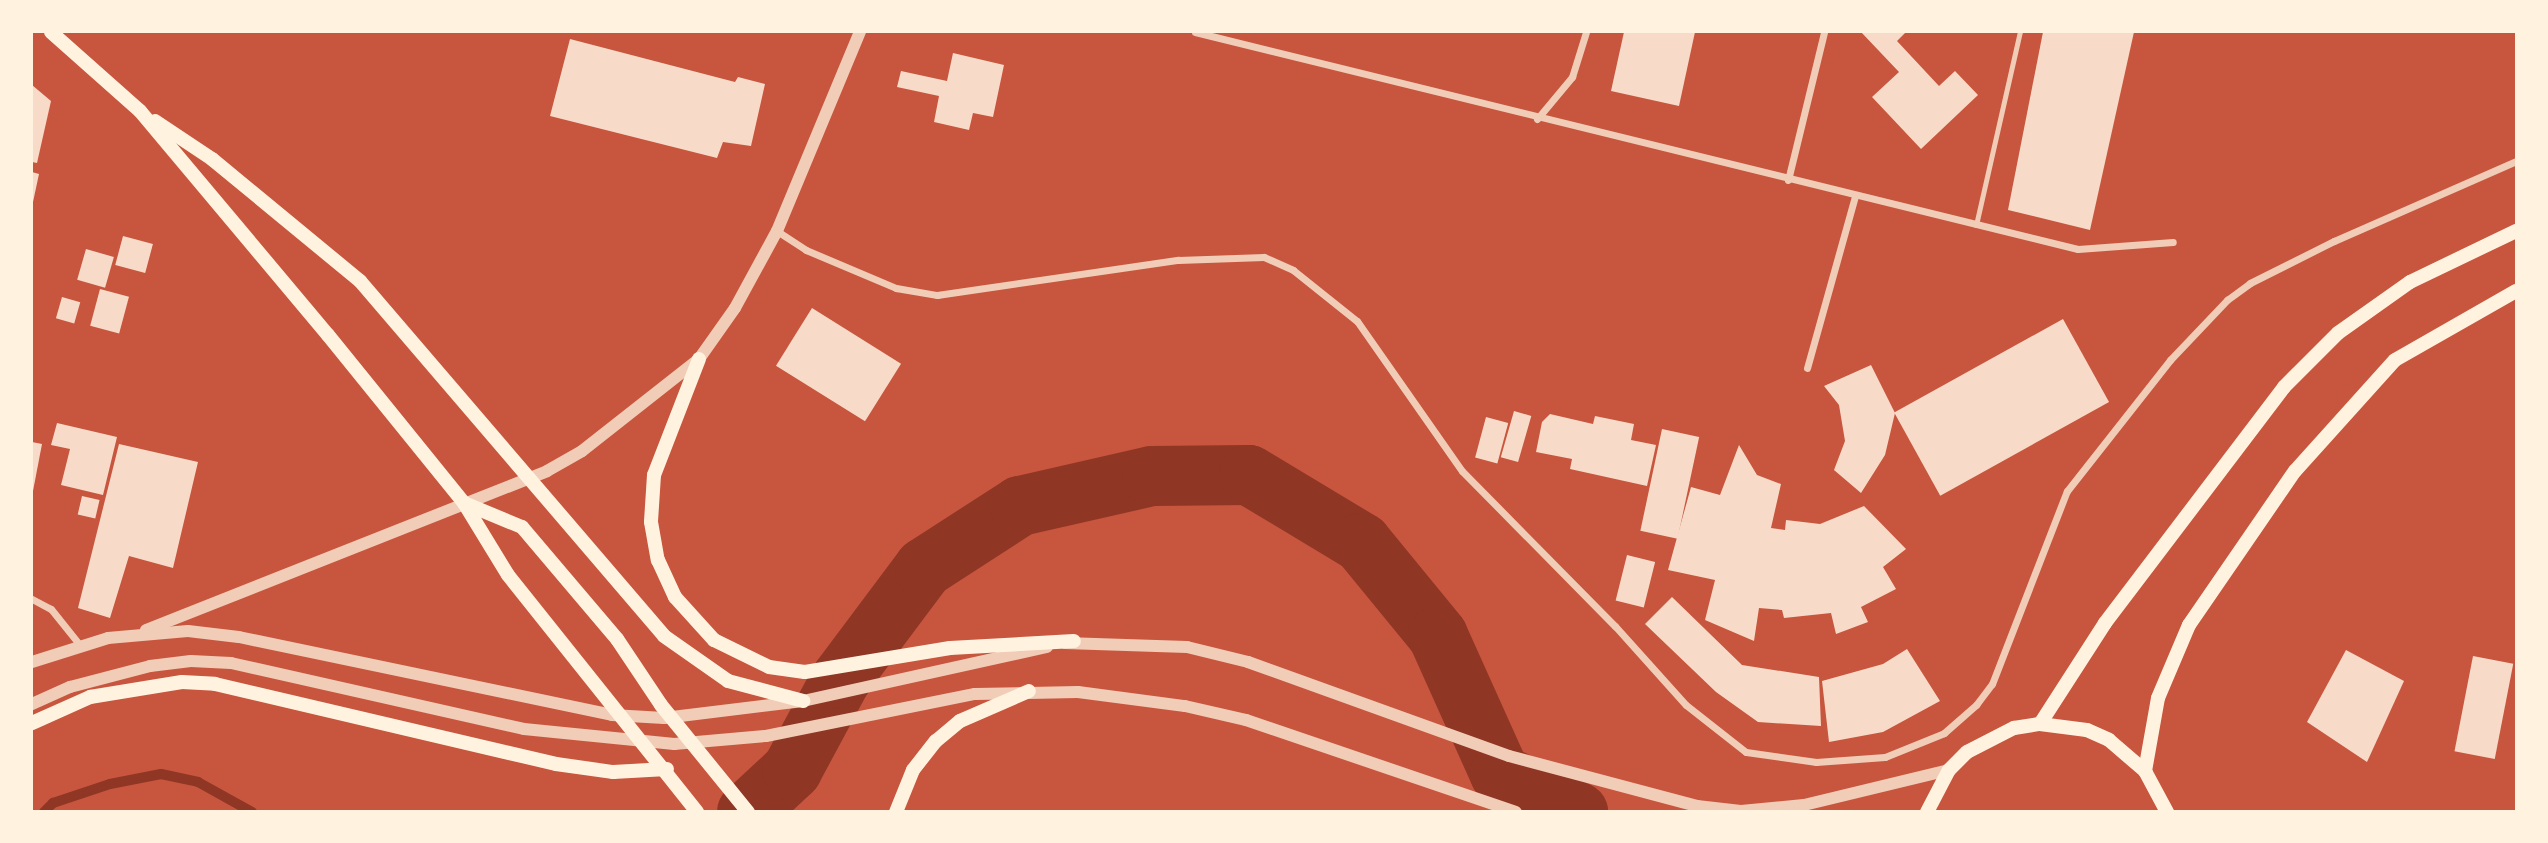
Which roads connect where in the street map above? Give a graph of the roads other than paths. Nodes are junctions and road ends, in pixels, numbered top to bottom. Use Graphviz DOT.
graph roads {
  1 [pos="51,32"];
  2 [pos="860,32"];
  3 [pos="1195,32"];
  4 [pos="1586,32"];
  5 [pos="1824,32"];
  6 [pos="2020,32"];
  7 [pos="140,111"];
  8 [pos="1537,119"];
  9 [pos="2516,161"];
  10 [pos="1788,180"];
  11 [pos="1855,196"];
  12 [pos="1976,225"];
  13 [pos="777,231"];
  14 [pos="2516,231"];
  15 [pos="2173,242"];
  16 [pos="2516,291"];
  17 [pos="699,359"];
  18 [pos="1807,369"];
  19 [pos="464,503"];
  20 [pos="32,599"];
  21 [pos="137,633"];
  22 [pos="1074,641"];
  23 [pos="79,644"];
  24 [pos="32,662"];
  25 [pos="1029,691"];
  26 [pos="803,701"];
  27 [pos="32,704"];
  28 [pos="32,723"];
  29 [pos="2040,724"];
  30 [pos="667,769"];
  31 [pos="1949,770"];
  32 [pos="2146,771"];
  33 [pos="2171,810"];
  34 [pos="697,811"];
  35 [pos="748,811"];
  36 [pos="896,811"];
  37 [pos="1516,811"];
  38 [pos="1927,811"];
  1 -- 7 [label="main road"];
  2 -- 13 [label="street"];
  3 -- 8 [label="street"];
  4 -- 8 [label="street"];
  5 -- 10 [label="street"];
  6 -- 12 [label="lane"];
  7 -- 19 [label="main road"];
  7 -- 26 [label="main road"];
  8 -- 10 [label="street"];
  9 -- 13 [label="street"];
  10 -- 11 [label="street"];
  11 -- 12 [label="street"];
  11 -- 18 [label="street"];
  12 -- 15 [label="street"];
  13 -- 17 [label="street"];
  14 -- 29 [label="main road"];
  16 -- 32 [label="main road"];
  17 -- 19 [label="street"];
  17 -- 22 [label="main road"];
  19 -- 21 [label="street"];
  19 -- 30 [label="main road"];
  19 -- 35 [label="main road"];
  20 -- 23 [label="street"];
  21 -- 23 [label="street"];
  21 -- 26 [label="street"];
  22 -- 26 [label="street"];
  22 -- 31 [label="street"];
  23 -- 24 [label="street"];
  25 -- 27 [label="street"];
  25 -- 36 [label="main road"];
  25 -- 37 [label="street"];
  28 -- 30 [label="main road"];
  29 -- 31 [label="main road"];
  29 -- 32 [label="main road"];
  30 -- 34 [label="main road"];
  31 -- 38 [label="main road"];
  32 -- 33 [label="main road"];
}
